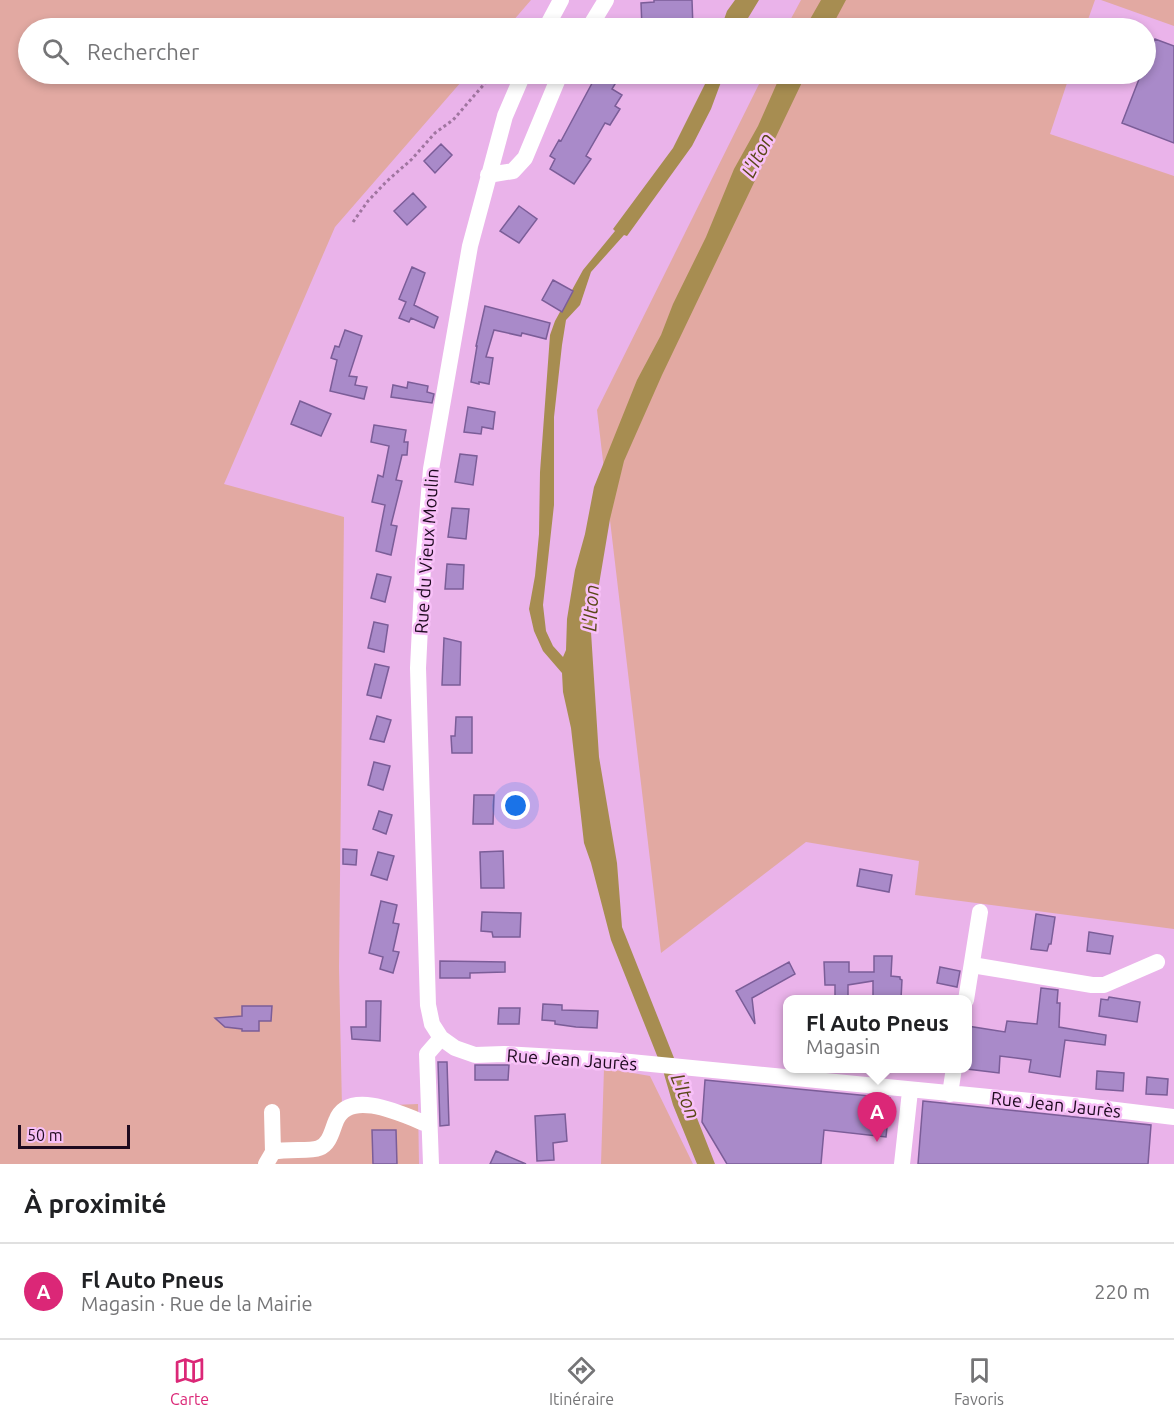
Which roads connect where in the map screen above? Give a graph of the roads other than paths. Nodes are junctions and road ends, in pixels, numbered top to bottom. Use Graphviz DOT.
graph roads {
  1 [pos="561,0"];
  2 [pos="606,0"];
  3 [pos="551,18"];
  4 [pos="595,18"];
  5 [pos="519,84"];
  6 [pos="556,84"];
  7 [pos="488,175"];
  8 [pos="980,912"];
  9 [pos="1156,962"];
  10 [pos="972,964"];
  11 [pos="967,995"];
  12 [pos="441,1038"];
  13 [pos="953,1073"];
  14 [pos="910,1091"];
  15 [pos="950,1094"];
  16 [pos="272,1112"];
  17 [pos="1174,1117"];
  18 [pos="429,1125"];
  19 [pos="269,1158"];
  20 [pos="431,1164"];
  21 [pos="902,1164"];
  1 -- 3 [label="street"];
  2 -- 4 [label="street"];
  5 -- 7 [label="street, Rue du Vieux Moulin"];
  6 -- 7 [label="street"];
  7 -- 12 [label="street, Rue du Vieux Moulin"];
  8 -- 10 [label="street"];
  9 -- 10 [label="street"];
  10 -- 11 [label="street"];
  12 -- 14 [label="street, Rue Jean Jaurès"];
  12 -- 18 [label="street"];
  13 -- 15 [label="street"];
  14 -- 15 [label="street, Rue Jean Jaurès"];
  14 -- 21 [label="street"];
  15 -- 17 [label="street, Rue Jean Jaurès"];
  16 -- 19 [label="street"];
  18 -- 19 [label="street"];
  18 -- 20 [label="street"];
}
